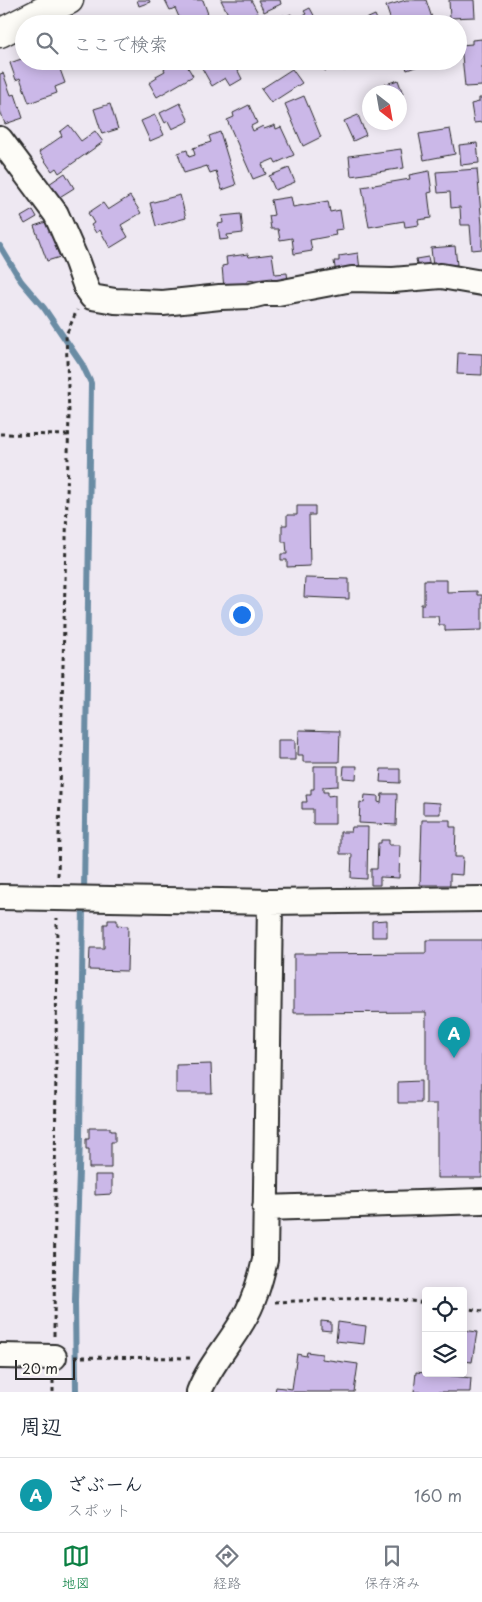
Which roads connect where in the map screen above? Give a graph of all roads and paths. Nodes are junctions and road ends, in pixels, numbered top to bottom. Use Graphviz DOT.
graph roads {
  1 [pos="68,0"];
  2 [pos="35,15"];
  3 [pos="15,25"];
  4 [pos="0,33"];
  5 [pos="0,139"];
  6 [pos="482,282"];
  7 [pos="87,290"];
  8 [pos="0,434"];
  9 [pos="69,435"];
  10 [pos="0,897"];
  11 [pos="57,898"];
  12 [pos="482,899"];
  13 [pos="270,902"];
  14 [pos="482,1201"];
  15 [pos="266,1208"];
  16 [pos="422,1302"];
  17 [pos="252,1304"];
  18 [pos="467,1309"];
  19 [pos="482,1311"];
  20 [pos="0,1356"];
  21 [pos="54,1357"];
  22 [pos="216,1359"];
  23 [pos="199,1392"];
  1 -- 2 [label="main road"];
  3 -- 4 [label="main road"];
  5 -- 7 [label="street"];
  6 -- 7 [label="street"];
  7 -- 9 [label="path"];
  8 -- 9 [label="path"];
  9 -- 11 [label="path"];
  10 -- 11 [label="street"];
  11 -- 13 [label="street"];
  11 -- 21 [label="path"];
  12 -- 13 [label="street"];
  13 -- 15 [label="street"];
  14 -- 15 [label="street"];
  15 -- 17 [label="street"];
  16 -- 17 [label="path"];
  17 -- 22 [label="street"];
  18 -- 19 [label="path"];
  20 -- 21 [label="street"];
  21 -- 22 [label="path"];
  22 -- 23 [label="street"];
}
